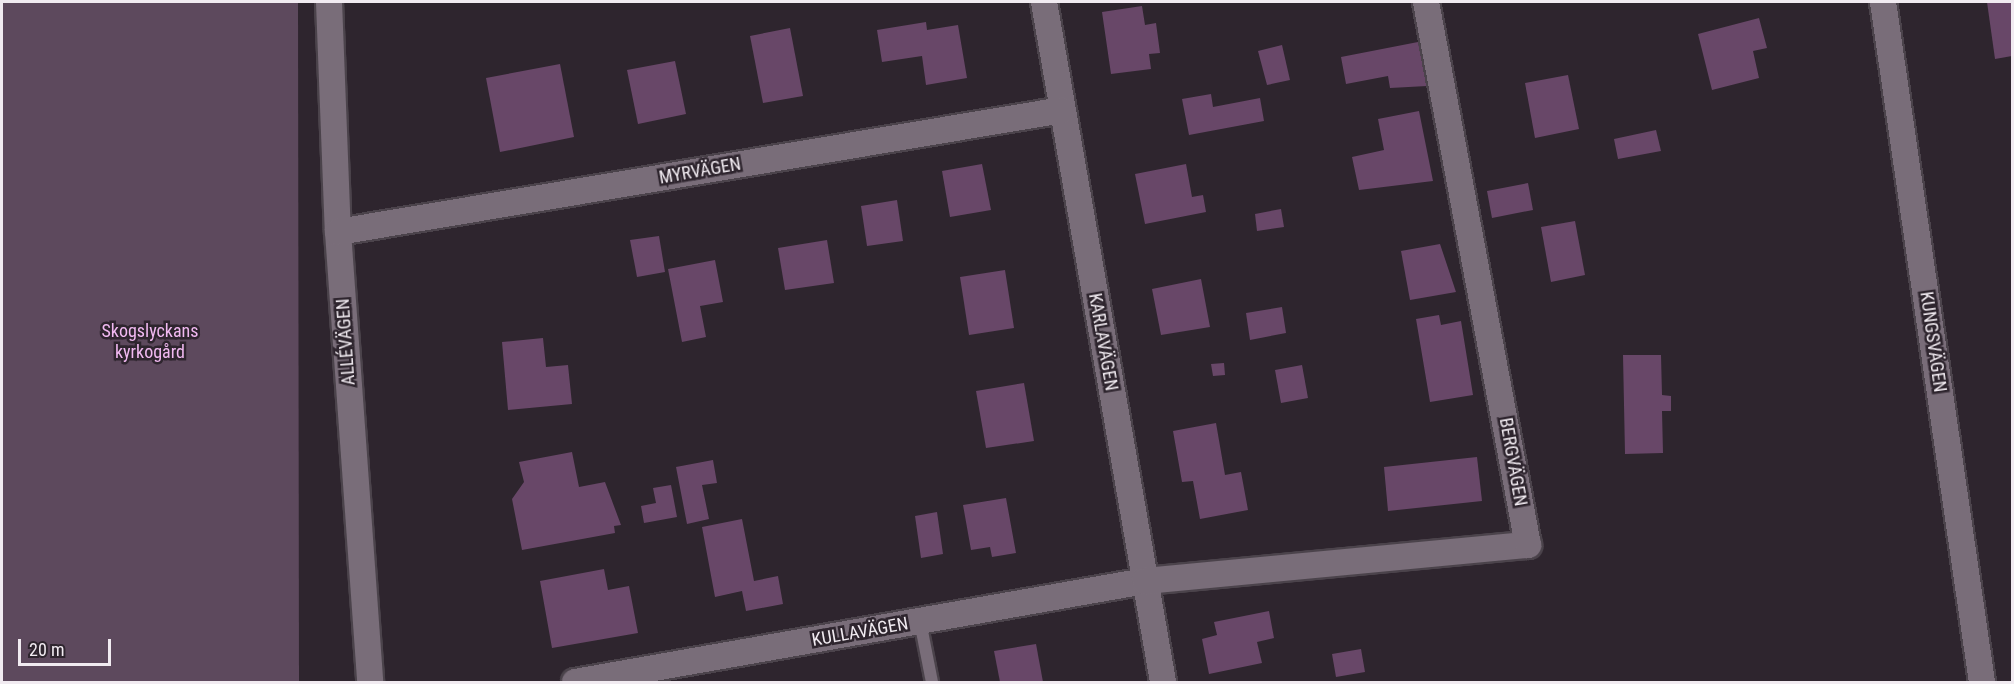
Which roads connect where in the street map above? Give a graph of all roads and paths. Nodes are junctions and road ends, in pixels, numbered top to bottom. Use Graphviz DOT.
graph roads {
  1 [pos="329,2"];
  2 [pos="1044,2"];
  3 [pos="1426,2"];
  4 [pos="1884,2"];
  5 [pos="1062,110"];
  6 [pos="338,232"];
  7 [pos="1145,582"];
  8 [pos="920,621"];
  9 [pos="370,682"];
  10 [pos="575,682"];
  11 [pos="932,682"];
  12 [pos="1163,682"];
  13 [pos="1982,682"];
  1 -- 6 [label="street, ALLÉVÄGEN"];
  2 -- 5 [label="street, KARLAVÄGEN"];
  3 -- 7 [label="street, BERGVÄGEN"];
  4 -- 13 [label="street, KUNGSVÄGEN"];
  5 -- 6 [label="street, MYRVÄGEN"];
  5 -- 7 [label="street, KARLAVÄGEN"];
  6 -- 9 [label="street, ALLÉVÄGEN"];
  7 -- 8 [label="street, KULLAVÄGEN"];
  7 -- 12 [label="street, KARLAVÄGEN"];
  8 -- 10 [label="street, KULLAVÄGEN"];
  8 -- 11 [label="lane"];
}
